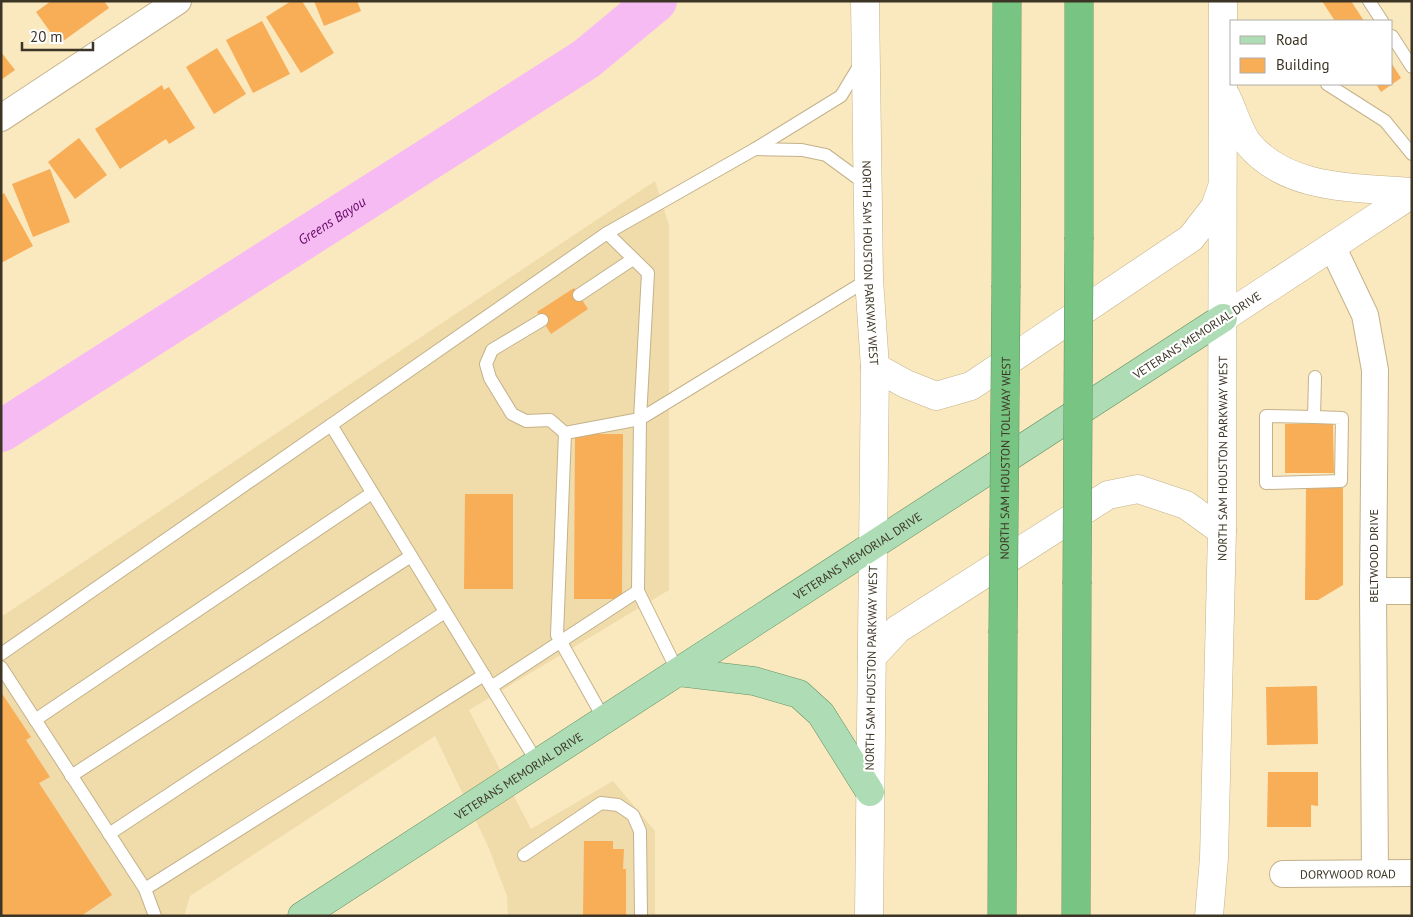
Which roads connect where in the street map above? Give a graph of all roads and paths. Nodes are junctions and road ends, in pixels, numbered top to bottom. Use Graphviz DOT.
graph roads {
  1 [pos="865,1"];
  2 [pos="1007,1"];
  3 [pos="1080,1"];
  4 [pos="1223,1"];
  5 [pos="1369,1"];
  6 [pos="172,3"];
  7 [pos="1381,20"];
  8 [pos="1228,38"];
  9 [pos="1393,38"];
  10 [pos="865,56"];
  11 [pos="1412,67"];
  12 [pos="1328,85"];
  13 [pos="1223,90"];
  14 [pos="1,118"];
  15 [pos="755,149"];
  16 [pos="1412,154"];
  17 [pos="868,186"];
  18 [pos="1223,186"];
  19 [pos="1412,193"];
  20 [pos="607,233"];
  21 [pos="1332,246"];
  22 [pos="633,258"];
  23 [pos="869,279"];
  24 [pos="579,295"];
  25 [pos="1223,318"];
  26 [pos="542,320"];
  27 [pos="875,367"];
  28 [pos="1315,377"];
  29 [pos="1314,416"];
  30 [pos="640,419"];
  31 [pos="331,425"];
  32 [pos="565,433"];
  33 [pos="372,493"];
  34 [pos="1222,531"];
  35 [pos="873,546"];
  36 [pos="411,556"];
  37 [pos="638,591"];
  38 [pos="1373,591"];
  39 [pos="1412,591"];
  40 [pos="445,612"];
  41 [pos="561,642"];
  42 [pos="1,654"];
  43 [pos="872,657"];
  44 [pos="1,668"];
  45 [pos="678,672"];
  46 [pos="484,675"];
  47 [pos="491,687"];
  48 [pos="604,719"];
  49 [pos="36,720"];
  50 [pos="537,762"];
  51 [pos="71,776"];
  52 [pos="870,792"];
  53 [pos="109,834"];
  54 [pos="524,854"];
  55 [pos="1412,873"];
  56 [pos="1283,874"];
  57 [pos="1375,874"];
  58 [pos="145,889"];
  59 [pos="153,915"];
  60 [pos="302,916"];
  61 [pos="640,916"];
  62 [pos="869,916"];
  63 [pos="1002,916"];
  64 [pos="1076,916"];
  65 [pos="1209,916"];
  1 -- 10 [label="main road, NORTH SAM HOUSTON PARKWAY WEST"];
  2 -- 63 [label="highway, NORTH SAM HOUSTON TOLLWAY WEST, bridge"];
  3 -- 64 [label="highway, bridge"];
  4 -- 8 [label="main road, NORTH SAM HOUSTON PARKWAY WEST"];
  5 -- 7 [label="lane"];
  6 -- 14 [label="street"];
  8 -- 13 [label="main road, NORTH SAM HOUSTON PARKWAY WEST"];
  9 -- 11 [label="lane"];
  10 -- 15 [label="lane"];
  10 -- 17 [label="main road, NORTH SAM HOUSTON PARKWAY WEST"];
  12 -- 16 [label="lane"];
  13 -- 18 [label="main road, NORTH SAM HOUSTON PARKWAY WEST"];
  13 -- 19 [label="main road"];
  15 -- 17 [label="lane"];
  15 -- 20 [label="lane"];
  17 -- 23 [label="main road, NORTH SAM HOUSTON PARKWAY WEST"];
  18 -- 25 [label="main road, NORTH SAM HOUSTON PARKWAY WEST"];
  18 -- 27 [label="main road"];
  19 -- 21 [label="main road, VETERANS MEMORIAL DRIVE"];
  20 -- 22 [label="lane"];
  20 -- 31 [label="lane"];
  21 -- 25 [label="main road, VETERANS MEMORIAL DRIVE"];
  21 -- 38 [label="street, BELTWOOD DRIVE"];
  22 -- 24 [label="lane"];
  22 -- 30 [label="lane"];
  23 -- 27 [label="main road, NORTH SAM HOUSTON PARKWAY WEST"];
  23 -- 30 [label="lane"];
  25 -- 34 [label="main road, NORTH SAM HOUSTON PARKWAY WEST"];
  25 -- 35 [label="main road, VETERANS MEMORIAL DRIVE"];
  26 -- 32 [label="lane"];
  27 -- 35 [label="main road, NORTH SAM HOUSTON PARKWAY WEST"];
  28 -- 29 [label="lane"];
  29 -- 29 [label="lane"];
  30 -- 32 [label="lane"];
  30 -- 37 [label="lane"];
  31 -- 33 [label="lane"];
  31 -- 42 [label="lane"];
  32 -- 41 [label="lane"];
  33 -- 36 [label="lane"];
  33 -- 49 [label="lane"];
  34 -- 43 [label="main road"];
  34 -- 65 [label="main road, NORTH SAM HOUSTON PARKWAY WEST"];
  35 -- 43 [label="main road, NORTH SAM HOUSTON PARKWAY WEST"];
  35 -- 45 [label="main road, VETERANS MEMORIAL DRIVE"];
  36 -- 40 [label="lane"];
  36 -- 51 [label="lane"];
  37 -- 41 [label="lane"];
  37 -- 45 [label="lane"];
  38 -- 39 [label="street"];
  38 -- 57 [label="street, BELTWOOD DRIVE"];
  40 -- 46 [label="lane"];
  40 -- 53 [label="lane"];
  41 -- 47 [label="lane"];
  41 -- 48 [label="lane"];
  43 -- 52 [label="main road, NORTH SAM HOUSTON PARKWAY WEST"];
  44 -- 49 [label="lane"];
  45 -- 48 [label="main road, VETERANS MEMORIAL DRIVE"];
  45 -- 52 [label="main road"];
  46 -- 47 [label="lane"];
  46 -- 58 [label="lane"];
  47 -- 50 [label="lane"];
  48 -- 50 [label="main road, VETERANS MEMORIAL DRIVE"];
  49 -- 51 [label="lane"];
  50 -- 60 [label="main road, VETERANS MEMORIAL DRIVE"];
  51 -- 53 [label="lane"];
  52 -- 62 [label="main road, NORTH SAM HOUSTON PARKWAY WEST"];
  53 -- 58 [label="lane"];
  54 -- 61 [label="lane"];
  55 -- 57 [label="street, DORYWOOD ROAD"];
  56 -- 57 [label="street, DORYWOOD ROAD"];
  58 -- 59 [label="lane"];
}
